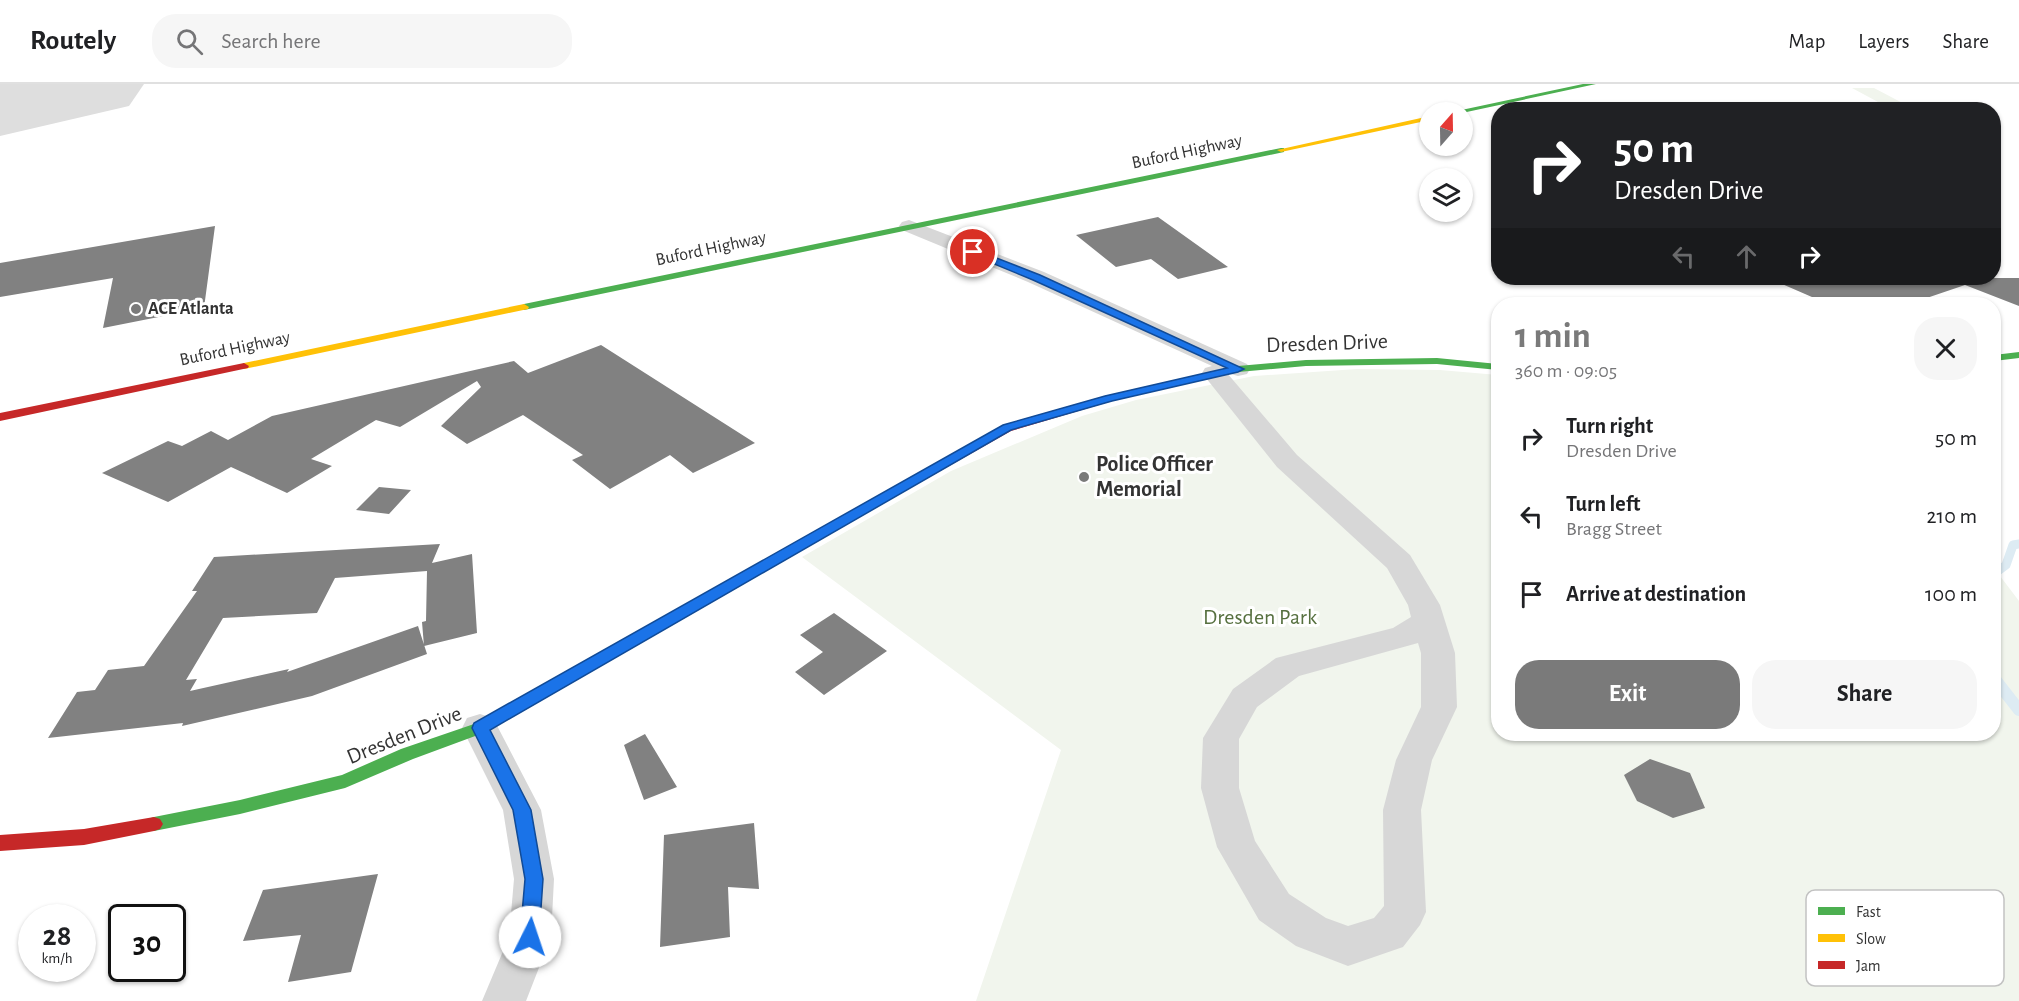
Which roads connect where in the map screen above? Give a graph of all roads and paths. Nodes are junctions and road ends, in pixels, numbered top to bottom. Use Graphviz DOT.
graph roads {
  1 [pos="1593,84"];
  2 [pos="1505,102"];
  3 [pos="1491,105"];
  4 [pos="1473,109"];
  5 [pos="1419,120"];
  6 [pos="909,226"];
  7 [pos="2019,355"];
  8 [pos="2001,357"];
  9 [pos="1491,366"];
  10 [pos="1226,371"];
  11 [pos="0,417"];
  12 [pos="1429,622"];
  13 [pos="480,728"];
  14 [pos="0,843"];
  15 [pos="504,1001"];
  1 -- 2 [label="main road"];
  3 -- 4 [label="main road"];
  5 -- 6 [label="main road, Buford Highway"];
  6 -- 10 [label="street"];
  6 -- 11 [label="main road, Buford Highway"];
  7 -- 8 [label="main road"];
  9 -- 10 [label="main road, Dresden Drive"];
  10 -- 12 [label="street"];
  10 -- 13 [label="main road, Dresden Drive"];
  12 -- 12 [label="street"];
  13 -- 14 [label="main road, Dresden Drive"];
  13 -- 15 [label="street"];
}
